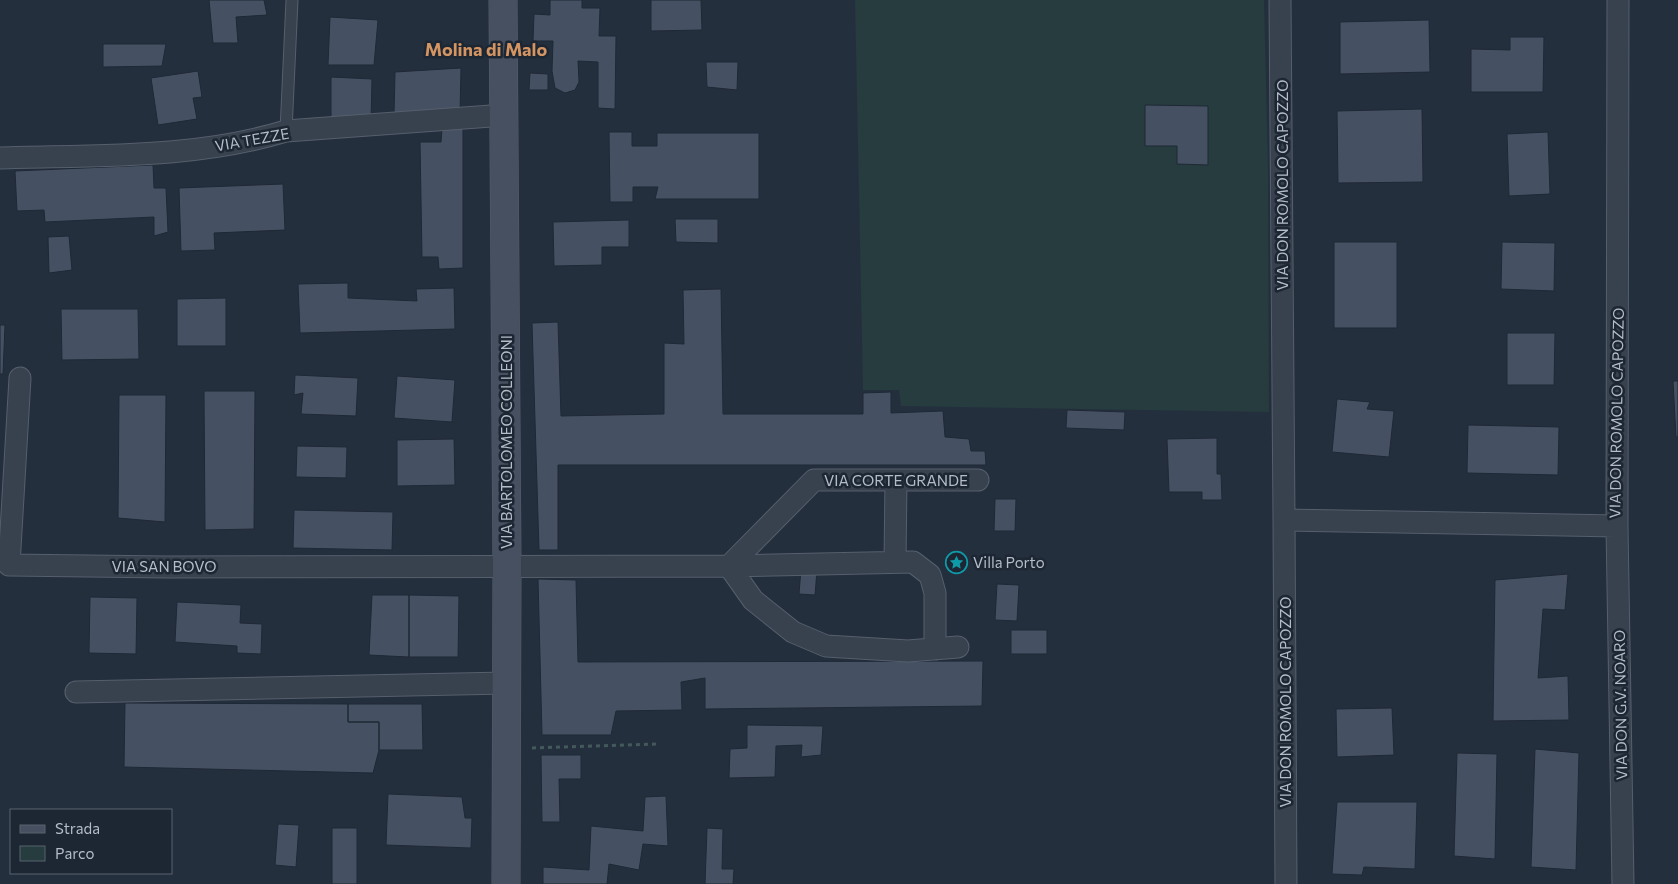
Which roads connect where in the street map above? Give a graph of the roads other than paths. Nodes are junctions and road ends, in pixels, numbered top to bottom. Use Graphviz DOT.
graph roads {
  1 [pos="292,0"];
  2 [pos="503,0"];
  3 [pos="1280,0"];
  4 [pos="1618,0"];
  5 [pos="505,116"];
  6 [pos="286,131"];
  7 [pos="0,158"];
  8 [pos="20,378"];
  9 [pos="896,480"];
  10 [pos="978,480"];
  11 [pos="1284,520"];
  12 [pos="1617,526"];
  13 [pos="895,562"];
  14 [pos="506,566"];
  15 [pos="729,566"];
  16 [pos="958,648"];
  17 [pos="935,649"];
  18 [pos="506,683"];
  19 [pos="76,692"];
  20 [pos="506,884"];
  21 [pos="1286,884"];
  22 [pos="1622,884"];
  1 -- 6 [label="lane"];
  2 -- 5 [label="street, VIA BARTOLOMEO COLLEONI"];
  3 -- 11 [label="street, VIA DON ROMOLO CAPOZZO"];
  4 -- 12 [label="street, VIA DON ROMOLO CAPOZZO"];
  5 -- 6 [label="street, VIA TEZZE"];
  5 -- 14 [label="street, VIA BARTOLOMEO COLLEONI"];
  6 -- 7 [label="street, VIA TEZZE"];
  8 -- 14 [label="street, VIA SAN BOVO"];
  9 -- 10 [label="street, VIA CORTE GRANDE"];
  9 -- 13 [label="street"];
  9 -- 15 [label="street, VIA CORTE GRANDE"];
  11 -- 12 [label="street, VIA DON ROMOLO CAPOZZO"];
  11 -- 21 [label="street, VIA DON ROMOLO CAPOZZO"];
  12 -- 22 [label="street, VIA DON G.V. NOARO"];
  13 -- 15 [label="street"];
  13 -- 17 [label="street"];
  14 -- 15 [label="street"];
  14 -- 18 [label="street, VIA BARTOLOMEO COLLEONI"];
  15 -- 17 [label="street"];
  16 -- 17 [label="street"];
  18 -- 19 [label="street"];
  18 -- 20 [label="street, VIA BARTOLOMEO COLLEONI"];
}
